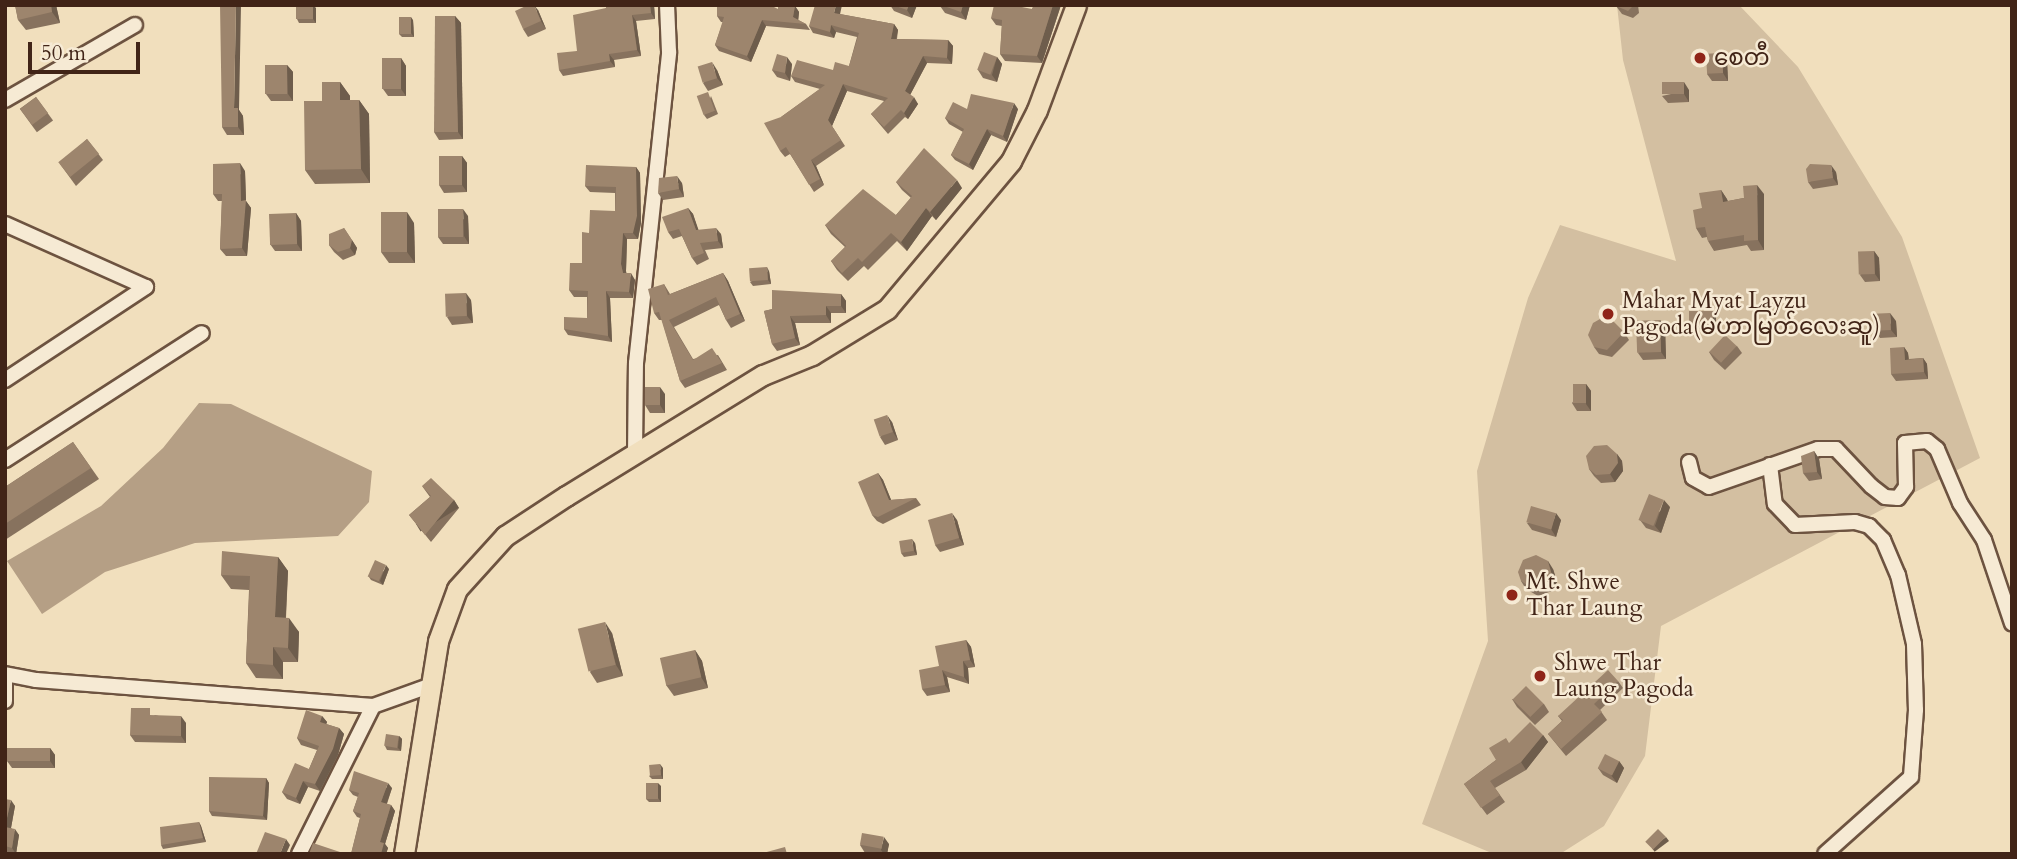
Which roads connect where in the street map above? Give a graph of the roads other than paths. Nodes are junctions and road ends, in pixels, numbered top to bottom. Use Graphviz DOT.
graph roads {
  1 [pos="667,5"];
  2 [pos="1076,5"];
  3 [pos="135,25"];
  4 [pos="5,100"];
  5 [pos="5,224"];
  6 [pos="202,334"];
  7 [pos="5,380"];
  8 [pos="635,455"];
  9 [pos="5,460"];
  10 [pos="1689,462"];
  11 [pos="1770,465"];
  12 [pos="2012,623"];
  13 [pos="5,675"];
  14 [pos="429,686"];
  15 [pos="5,701"];
  16 [pos="373,706"];
  17 [pos="299,854"];
  18 [pos="404,854"];
  19 [pos="1825,854"];
  1 -- 8 [label="street"];
  2 -- 8 [label="main road"];
  3 -- 4 [label="street"];
  5 -- 7 [label="street"];
  6 -- 9 [label="street"];
  8 -- 14 [label="main road"];
  10 -- 11 [label="street"];
  11 -- 12 [label="street"];
  11 -- 19 [label="street"];
  13 -- 15 [label="street"];
  13 -- 16 [label="street"];
  14 -- 16 [label="street"];
  14 -- 18 [label="main road"];
  16 -- 17 [label="street"];
}
